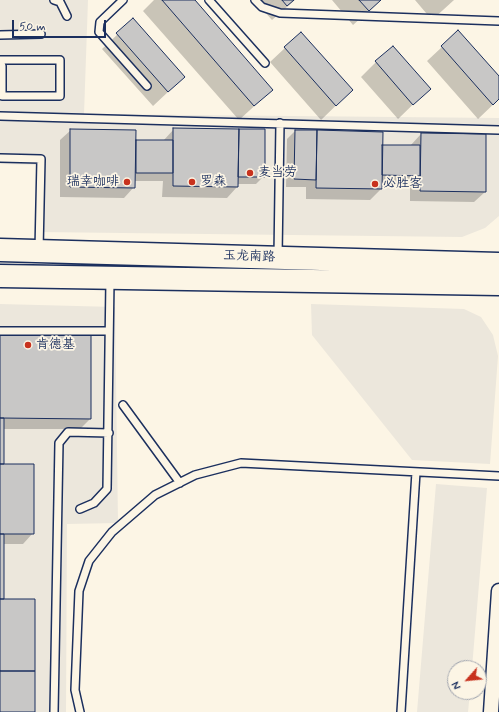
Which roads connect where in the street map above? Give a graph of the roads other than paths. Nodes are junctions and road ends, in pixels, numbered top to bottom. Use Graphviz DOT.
graph roads {
  1 [pos="54,0"];
  2 [pos="123,0"];
  3 [pos="209,0"];
  4 [pos="255,0"];
  5 [pos="67,16"];
  6 [pos="499,21"];
  7 [pos="41,34"];
  8 [pos="0,35"];
  9 [pos="0,60"];
  10 [pos="265,63"];
  11 [pos="0,64"];
  12 [pos="147,86"];
  13 [pos="0,116"];
  14 [pos="280,123"];
  15 [pos="499,130"];
  16 [pos="0,158"];
  17 [pos="0,250"];
  18 [pos="39,251"];
  19 [pos="278,258"];
  20 [pos="499,264"];
  21 [pos="0,276"];
  22 [pos="110,278"];
  23 [pos="499,284"];
  24 [pos="0,331"];
  25 [pos="109,332"];
  26 [pos="123,405"];
  27 [pos="108,433"];
  28 [pos="416,472"];
  29 [pos="499,476"];
  30 [pos="180,483"];
  31 [pos="80,508"];
  32 [pos="499,592"];
  33 [pos="54,712"];
  34 [pos="80,712"];
  35 [pos="401,712"];
  36 [pos="490,712"];
  1 -- 5 [label="lane"];
  2 -- 12 [label="lane"];
  3 -- 10 [label="lane"];
  4 -- 6 [label="lane"];
  7 -- 8 [label="lane"];
  9 -- 11 [label="lane"];
  13 -- 14 [label="lane"];
  14 -- 15 [label="lane"];
  14 -- 19 [label="lane"];
  16 -- 18 [label="lane"];
  17 -- 18 [label="main road, 玉龙南路"];
  18 -- 19 [label="main road, 玉龙南路"];
  19 -- 20 [label="main road, 玉龙南路"];
  21 -- 22 [label="main road, 玉龙南路"];
  22 -- 23 [label="main road, 玉龙南路"];
  22 -- 25 [label="lane"];
  24 -- 25 [label="lane"];
  25 -- 27 [label="lane"];
  26 -- 30 [label="lane"];
  27 -- 31 [label="lane"];
  27 -- 33 [label="lane"];
  28 -- 29 [label="lane"];
  28 -- 30 [label="lane"];
  28 -- 35 [label="lane"];
  30 -- 34 [label="lane"];
  32 -- 36 [label="street"];
}
